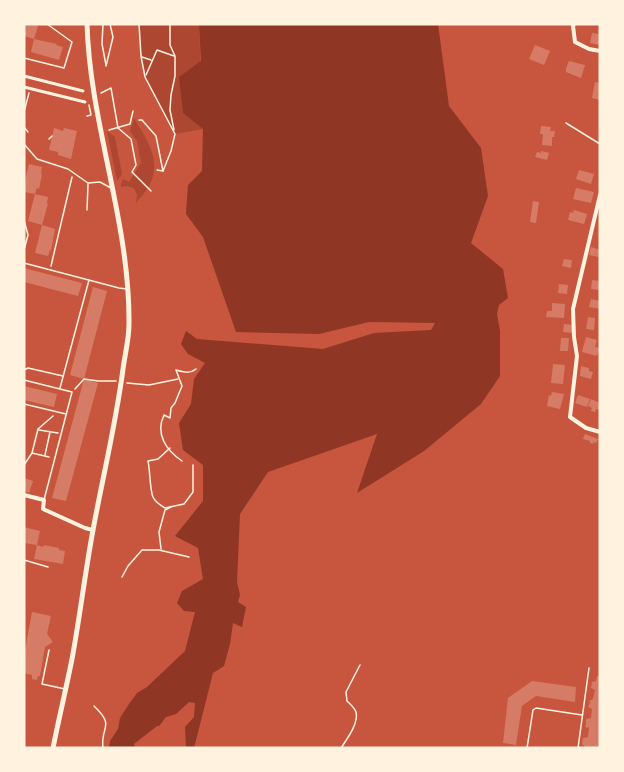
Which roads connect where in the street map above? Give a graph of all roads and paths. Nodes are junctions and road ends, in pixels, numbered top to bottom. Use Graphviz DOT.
graph roads {
  1 [pos="47,24"];
  2 [pos="87,24"];
  3 [pos="103,24"];
  4 [pos="110,24"];
  5 [pos="139,24"];
  6 [pos="170,24"];
  7 [pos="574,24"];
  8 [pos="170,45"];
  9 [pos="600,51"];
  10 [pos="166,53"];
  11 [pos="141,56"];
  12 [pos="175,56"];
  13 [pos="24,58"];
  14 [pos="152,61"];
  15 [pos="24,76"];
  16 [pos="145,77"];
  17 [pos="24,87"];
  18 [pos="30,89"];
  19 [pos="83,91"];
  20 [pos="99,94"];
  21 [pos="85,102"];
  22 [pos="89,106"];
  23 [pos="133,111"];
  24 [pos="24,112"];
  25 [pos="87,116"];
  26 [pos="139,120"];
  27 [pos="566,123"];
  28 [pos="24,127"];
  29 [pos="118,128"];
  30 [pos="109,130"];
  31 [pos="28,132"];
  32 [pos="175,134"];
  33 [pos="52,136"];
  34 [pos="49,139"];
  35 [pos="24,144"];
  36 [pos="600,144"];
  37 [pos="157,170"];
  38 [pos="163,171"];
  39 [pos="73,172"];
  40 [pos="88,183"];
  41 [pos="114,190"];
  42 [pos="151,191"];
  43 [pos="600,199"];
  44 [pos="87,210"];
  45 [pos="24,220"];
  46 [pos="24,250"];
  47 [pos="24,263"];
  48 [pos="50,270"];
  49 [pos="89,279"];
  50 [pos="128,289"];
  51 [pos="196,369"];
  52 [pos="24,370"];
  53 [pos="63,376"];
  54 [pos="24,380"];
  55 [pos="60,389"];
  56 [pos="24,404"];
  57 [pos="57,412"];
  58 [pos="67,414"];
  59 [pos="38,429"];
  60 [pos="50,432"];
  61 [pos="600,432"];
  62 [pos="62,434"];
  63 [pos="170,448"];
  64 [pos="32,453"];
  65 [pos="45,456"];
  66 [pos="55,458"];
  67 [pos="182,460"];
  68 [pos="24,465"];
  69 [pos="193,465"];
  70 [pos="24,495"];
  71 [pos="44,500"];
  72 [pos="175,506"];
  73 [pos="93,530"];
  74 [pos="162,550"];
  75 [pos="189,557"];
  76 [pos="24,560"];
  77 [pos="48,567"];
  78 [pos="122,577"];
  79 [pos="49,650"];
  80 [pos="360,665"];
  81 [pos="589,668"];
  82 [pos="66,689"];
  83 [pos="94,706"];
  84 [pos="582,715"];
  85 [pos="53,748"];
  86 [pos="103,748"];
  87 [pos="341,748"];
  88 [pos="527,748"];
  89 [pos="578,748"];
  1 -- 13 [label="lane"];
  2 -- 41 [label="main road"];
  3 -- 4 [label="path"];
  5 -- 11 [label="path"];
  6 -- 8 [label="path"];
  7 -- 9 [label="street"];
  8 -- 10 [label="path"];
  8 -- 12 [label="path"];
  10 -- 12 [label="path"];
  10 -- 14 [label="path"];
  11 -- 14 [label="path"];
  11 -- 16 [label="path"];
  12 -- 32 [label="path"];
  14 -- 16 [label="path"];
  15 -- 19 [label="street"];
  16 -- 32 [label="path"];
  17 -- 18 [label="street"];
  18 -- 21 [label="street"];
  18 -- 24 [label="path"];
  20 -- 29 [label="path"];
  22 -- 25 [label="path"];
  23 -- 29 [label="path"];
  26 -- 38 [label="path"];
  27 -- 36 [label="lane"];
  28 -- 31 [label="path"];
  29 -- 30 [label="path"];
  29 -- 42 [label="path"];
  32 -- 38 [label="path"];
  33 -- 34 [label="lane"];
  35 -- 39 [label="lane"];
  37 -- 38 [label="path"];
  39 -- 40 [label="lane"];
  39 -- 48 [label="path"];
  40 -- 41 [label="lane"];
  40 -- 44 [label="lane"];
  41 -- 50 [label="main road"];
  43 -- 61 [label="street"];
  45 -- 46 [label="lane"];
  47 -- 48 [label="lane"];
  48 -- 49 [label="lane"];
  49 -- 50 [label="lane"];
  49 -- 53 [label="lane"];
  50 -- 73 [label="main road"];
  51 -- 63 [label="path"];
  52 -- 53 [label="lane"];
  53 -- 55 [label="lane"];
  54 -- 55 [label="lane"];
  55 -- 58 [label="lane"];
  56 -- 57 [label="lane"];
  57 -- 58 [label="lane"];
  57 -- 59 [label="path"];
  58 -- 62 [label="lane"];
  59 -- 60 [label="path"];
  59 -- 64 [label="path"];
  60 -- 62 [label="path"];
  60 -- 65 [label="path"];
  62 -- 66 [label="lane"];
  63 -- 67 [label="path"];
  63 -- 72 [label="path"];
  64 -- 65 [label="path"];
  64 -- 68 [label="path"];
  65 -- 66 [label="path"];
  66 -- 71 [label="lane"];
  69 -- 72 [label="path"];
  70 -- 71 [label="street"];
  71 -- 73 [label="street"];
  72 -- 74 [label="path"];
  73 -- 82 [label="main road"];
  74 -- 75 [label="path"];
  74 -- 78 [label="path"];
  76 -- 77 [label="lane"];
  79 -- 82 [label="lane"];
  80 -- 87 [label="path"];
  81 -- 84 [label="lane"];
  82 -- 85 [label="main road"];
  83 -- 86 [label="path"];
  84 -- 88 [label="lane"];
  84 -- 89 [label="lane"];
}
